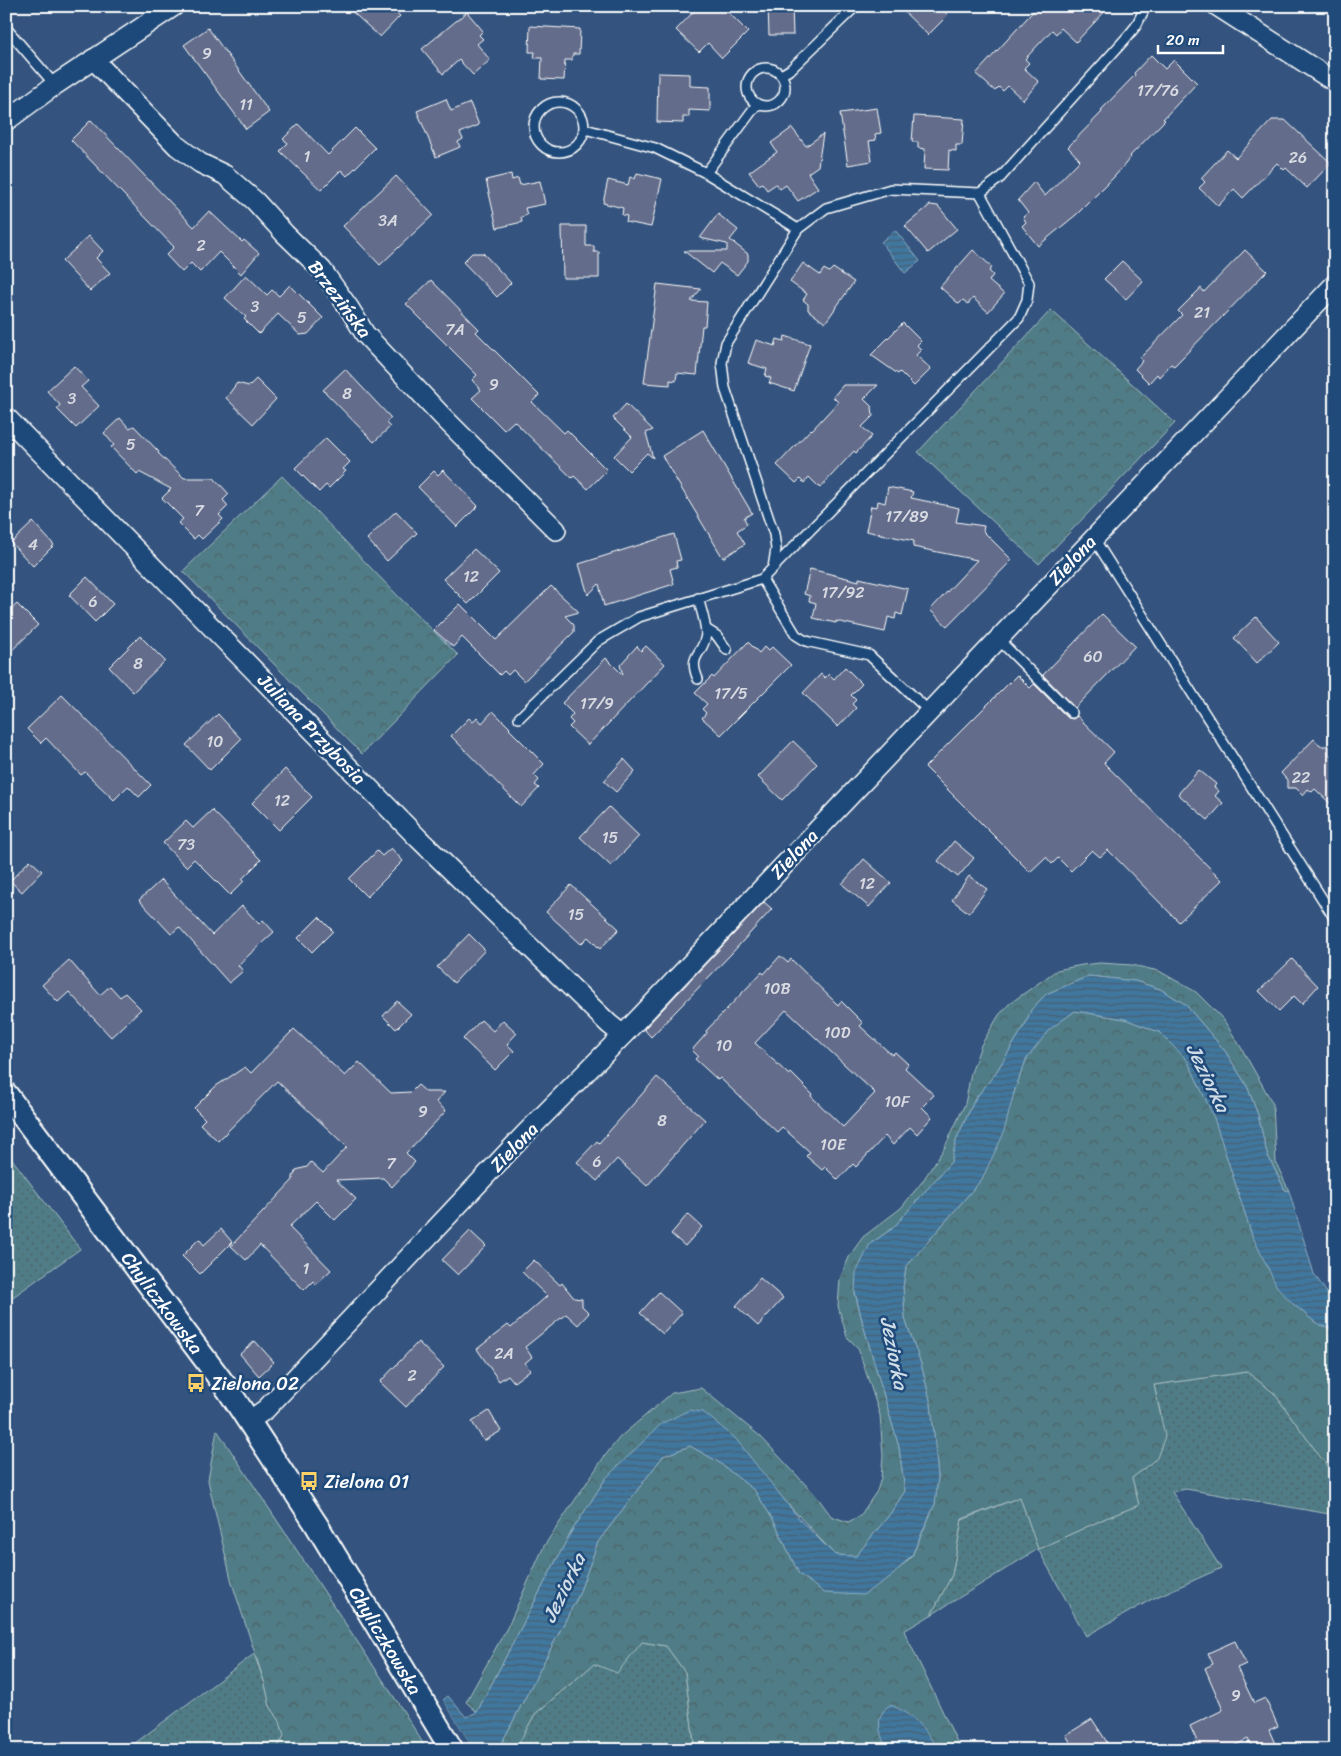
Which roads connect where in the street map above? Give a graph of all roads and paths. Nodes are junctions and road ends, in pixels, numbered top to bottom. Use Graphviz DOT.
graph roads {
  1 [pos="174,6"];
  2 [pos="856,6"];
  3 [pos="1146,6"];
  4 [pos="1217,6"];
  5 [pos="6,28"];
  6 [pos="93,59"];
  7 [pos="780,75"];
  8 [pos="1335,82"];
  9 [pos="55,85"];
  10 [pos="757,104"];
  11 [pos="6,121"];
  12 [pos="585,130"];
  13 [pos="706,173"];
  14 [pos="980,193"];
  15 [pos="798,229"];
  16 [pos="1335,284"];
  17 [pos="6,417"];
  18 [pos="556,530"];
  19 [pos="1094,537"];
  20 [pos="773,568"];
  21 [pos="762,579"];
  22 [pos="698,598"];
  23 [pos="706,629"];
  24 [pos="998,639"];
  25 [pos="727,650"];
  26 [pos="698,679"];
  27 [pos="930,712"];
  28 [pos="1072,713"];
  29 [pos="519,718"];
  30 [pos="1335,919"];
  31 [pos="622,1037"];
  32 [pos="6,1094"];
  33 [pos="249,1421"];
  34 [pos="452,1750"];
  1 -- 6 [label="street"];
  2 -- 7 [label="lane"];
  3 -- 14 [label="lane"];
  4 -- 8 [label="street"];
  5 -- 9 [label="lane"];
  6 -- 9 [label="street"];
  6 -- 18 [label="street, Brzezińska"];
  7 -- 10 [label="lane"];
  7 -- 10 [label="lane"];
  9 -- 11 [label="street"];
  10 -- 13 [label="lane"];
  12 -- 12 [label="lane"];
  12 -- 13 [label="lane"];
  13 -- 15 [label="lane"];
  14 -- 15 [label="lane"];
  14 -- 20 [label="lane"];
  15 -- 20 [label="lane"];
  16 -- 19 [label="street, Zielona"];
  17 -- 31 [label="street, Juliana Przybosia"];
  19 -- 24 [label="street, Zielona"];
  19 -- 30 [label="lane"];
  20 -- 21 [label="lane"];
  21 -- 22 [label="lane"];
  21 -- 27 [label="lane"];
  22 -- 23 [label="lane"];
  22 -- 29 [label="lane"];
  23 -- 25 [label="lane"];
  23 -- 26 [label="lane"];
  24 -- 27 [label="street, Zielona"];
  24 -- 28 [label="lane"];
  27 -- 31 [label="street, Zielona"];
  31 -- 33 [label="street, Zielona"];
  32 -- 33 [label="street, Chyliczkowska"];
  33 -- 34 [label="street, Chyliczkowska"];
}
